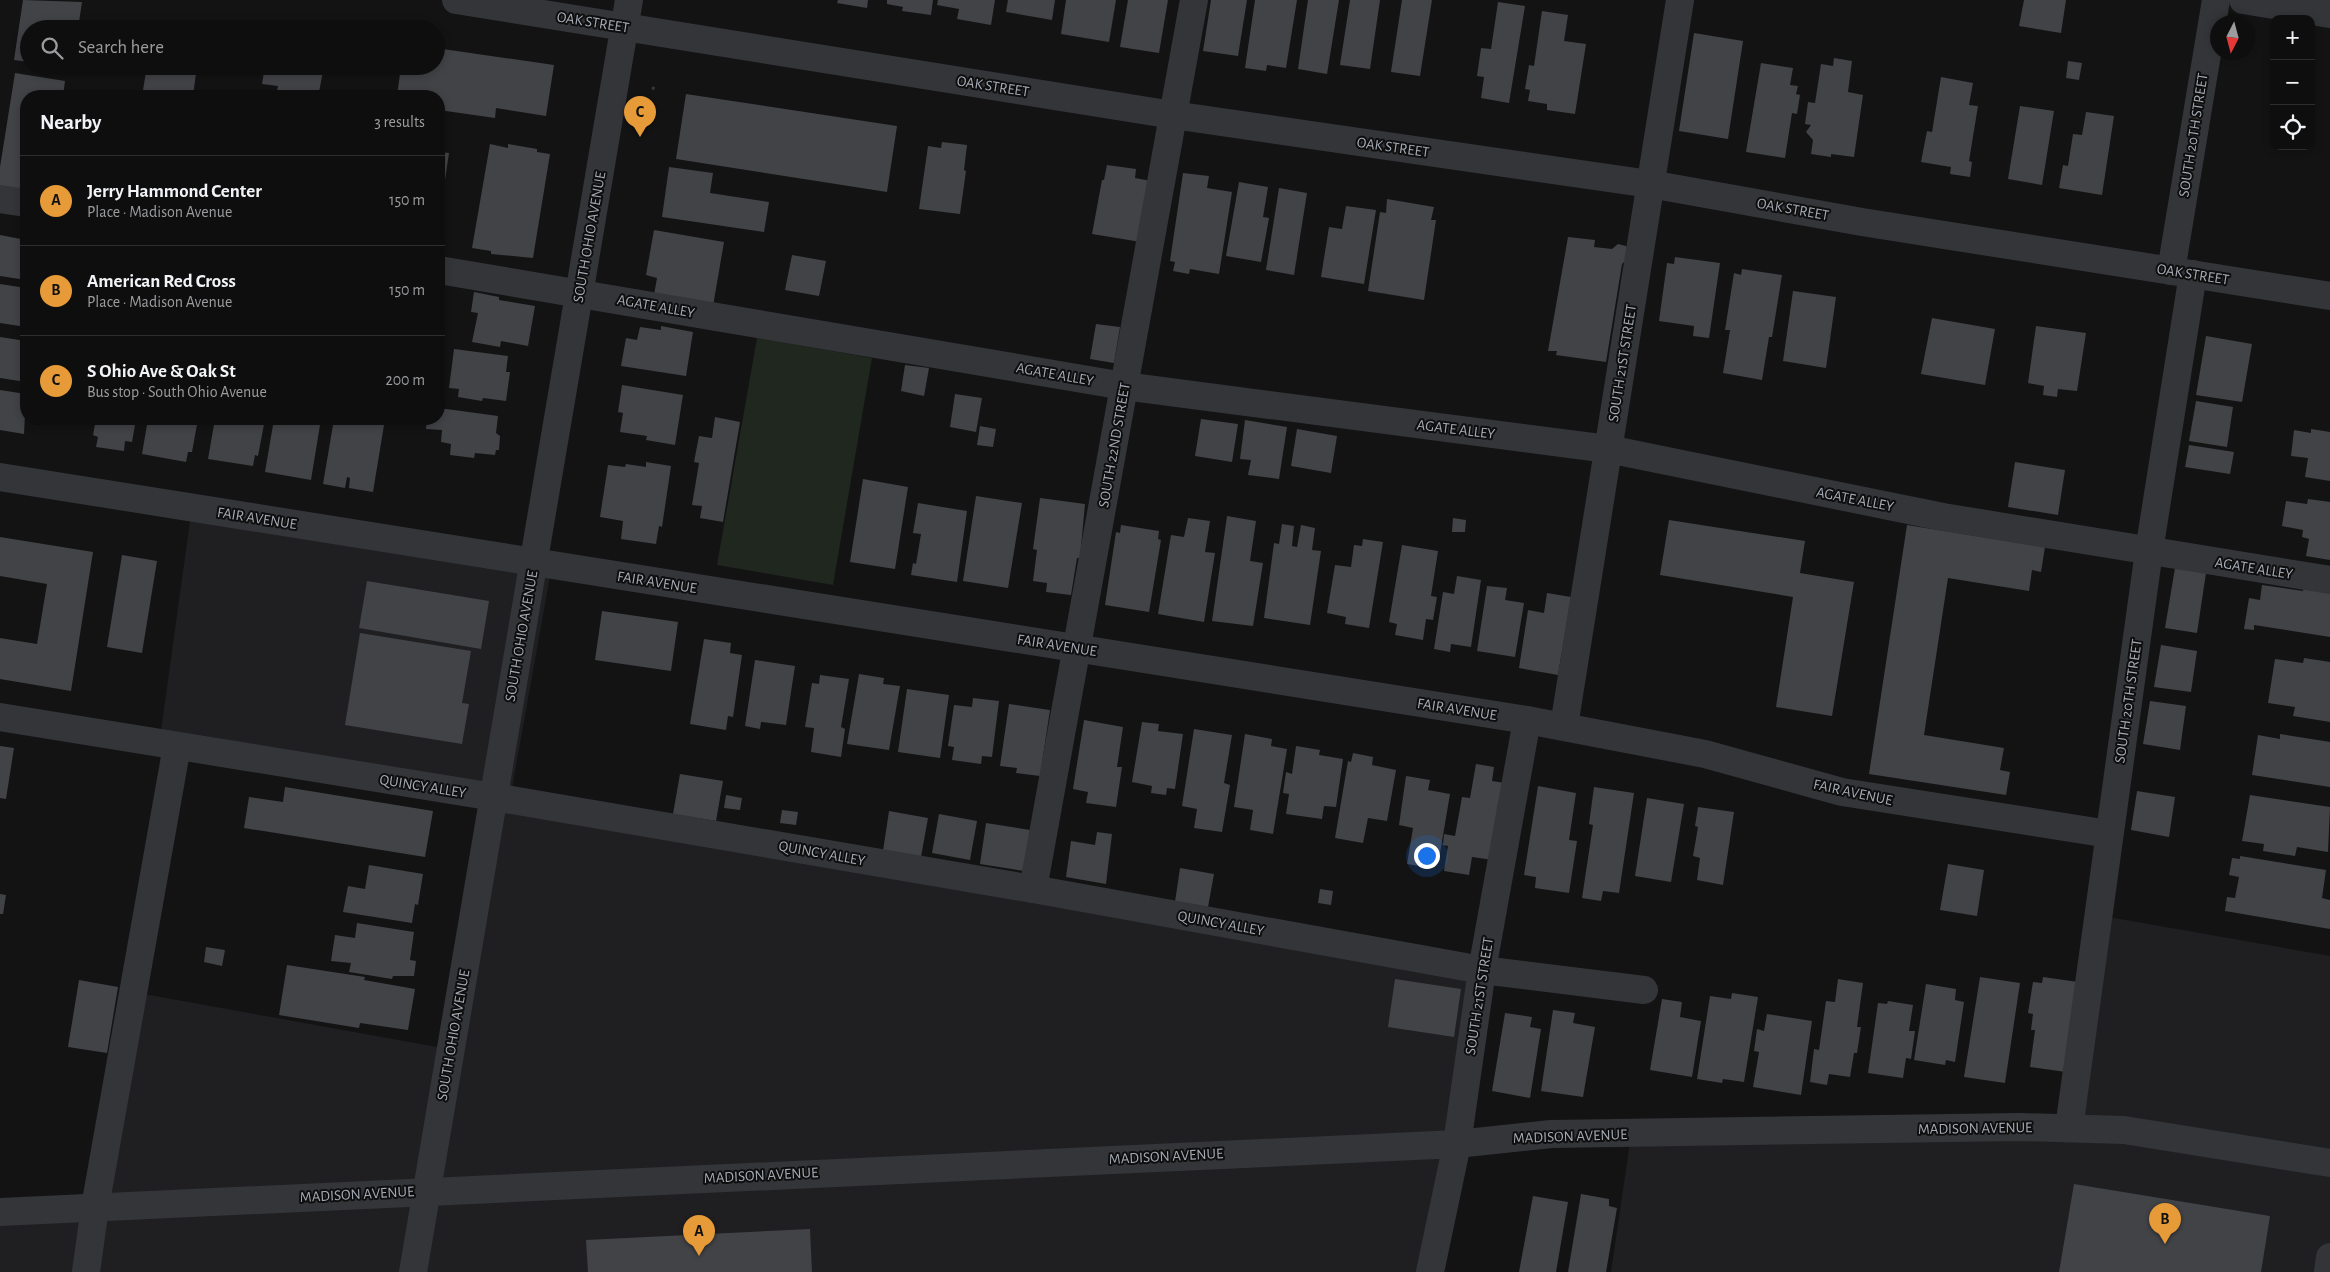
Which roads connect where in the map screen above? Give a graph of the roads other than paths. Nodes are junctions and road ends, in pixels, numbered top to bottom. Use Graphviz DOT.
graph roads {
  1 [pos="456,0"];
  2 [pos="629,0"];
  3 [pos="1194,0"];
  4 [pos="1680,0"];
  5 [pos="2216,0"];
  6 [pos="2243,0"];
  7 [pos="2330,14"];
  8 [pos="624,27"];
  9 [pos="1173,115"];
  10 [pos="1650,184"];
  11 [pos="0,199"];
  12 [pos="20,202"];
  13 [pos="445,271"];
  14 [pos="2182,273"];
  15 [pos="579,293"];
  16 [pos="2330,296"];
  17 [pos="1124,386"];
  18 [pos="1608,449"];
  19 [pos="0,477"];
  20 [pos="2149,551"];
  21 [pos="533,562"];
  22 [pos="2330,580"];
  23 [pos="1077,648"];
  24 [pos="0,717"];
  25 [pos="1527,720"];
  26 [pos="1564,726"];
  27 [pos="177,746"];
  28 [pos="494,798"];
  29 [pos="2109,834"];
  30 [pos="1033,889"];
  31 [pos="1482,970"];
  32 [pos="1644,990"];
  33 [pos="2069,1128"];
  34 [pos="1457,1144"];
  35 [pos="2330,1163"];
  36 [pos="427,1190"];
  37 [pos="95,1207"];
  38 [pos="0,1212"];
  39 [pos="2330,1257"];
  40 [pos="86,1272"];
  41 [pos="413,1272"];
  42 [pos="1430,1272"];
  43 [pos="2328,1272"];
  1 -- 8 [label="street, OAK STREET"];
  2 -- 8 [label="street, SOUTH OHIO AVENUE"];
  3 -- 9 [label="street, SOUTH 22ND STREET"];
  4 -- 10 [label="street, SOUTH 21ST STREET"];
  5 -- 14 [label="street, SOUTH 20TH STREET"];
  6 -- 7 [label="street"];
  8 -- 9 [label="street, OAK STREET"];
  8 -- 15 [label="street, SOUTH OHIO AVENUE"];
  9 -- 10 [label="street, OAK STREET"];
  9 -- 17 [label="street, SOUTH 22ND STREET"];
  10 -- 14 [label="street, OAK STREET"];
  10 -- 18 [label="street, SOUTH 21ST STREET"];
  11 -- 12 [label="street"];
  13 -- 15 [label="street, AGATE ALLEY"];
  14 -- 16 [label="street, OAK STREET"];
  14 -- 20 [label="street, SOUTH 20TH STREET"];
  15 -- 17 [label="street, AGATE ALLEY"];
  15 -- 21 [label="street, SOUTH OHIO AVENUE"];
  17 -- 18 [label="street, AGATE ALLEY"];
  17 -- 23 [label="street, SOUTH 22ND STREET"];
  18 -- 20 [label="street, AGATE ALLEY"];
  18 -- 26 [label="street, SOUTH 21ST STREET"];
  19 -- 21 [label="street, FAIR AVENUE"];
  20 -- 22 [label="street, AGATE ALLEY"];
  20 -- 29 [label="street, SOUTH 20TH STREET"];
  21 -- 23 [label="street, FAIR AVENUE"];
  21 -- 28 [label="street, SOUTH OHIO AVENUE"];
  23 -- 25 [label="street, FAIR AVENUE"];
  23 -- 30 [label="street, SOUTH 22ND STREET"];
  24 -- 27 [label="street, QUINCY ALLEY"];
  25 -- 26 [label="street, FAIR AVENUE"];
  25 -- 31 [label="street, SOUTH 21ST STREET"];
  26 -- 29 [label="street, FAIR AVENUE"];
  27 -- 28 [label="street, QUINCY ALLEY"];
  27 -- 37 [label="street"];
  28 -- 30 [label="street, QUINCY ALLEY"];
  28 -- 36 [label="street, SOUTH OHIO AVENUE"];
  29 -- 33 [label="street, SOUTH 20TH STREET"];
  30 -- 31 [label="street, QUINCY ALLEY"];
  31 -- 32 [label="street, QUINCY ALLEY"];
  31 -- 34 [label="street, SOUTH 21ST STREET"];
  33 -- 34 [label="street, MADISON AVENUE"];
  33 -- 35 [label="street, MADISON AVENUE"];
  34 -- 36 [label="street, MADISON AVENUE"];
  34 -- 42 [label="street, SOUTH 21ST STREET"];
  36 -- 37 [label="street, MADISON AVENUE"];
  36 -- 41 [label="street, SOUTH OHIO AVENUE"];
  37 -- 38 [label="street, MADISON AVENUE"];
  37 -- 40 [label="street"];
  39 -- 43 [label="street"];
}
